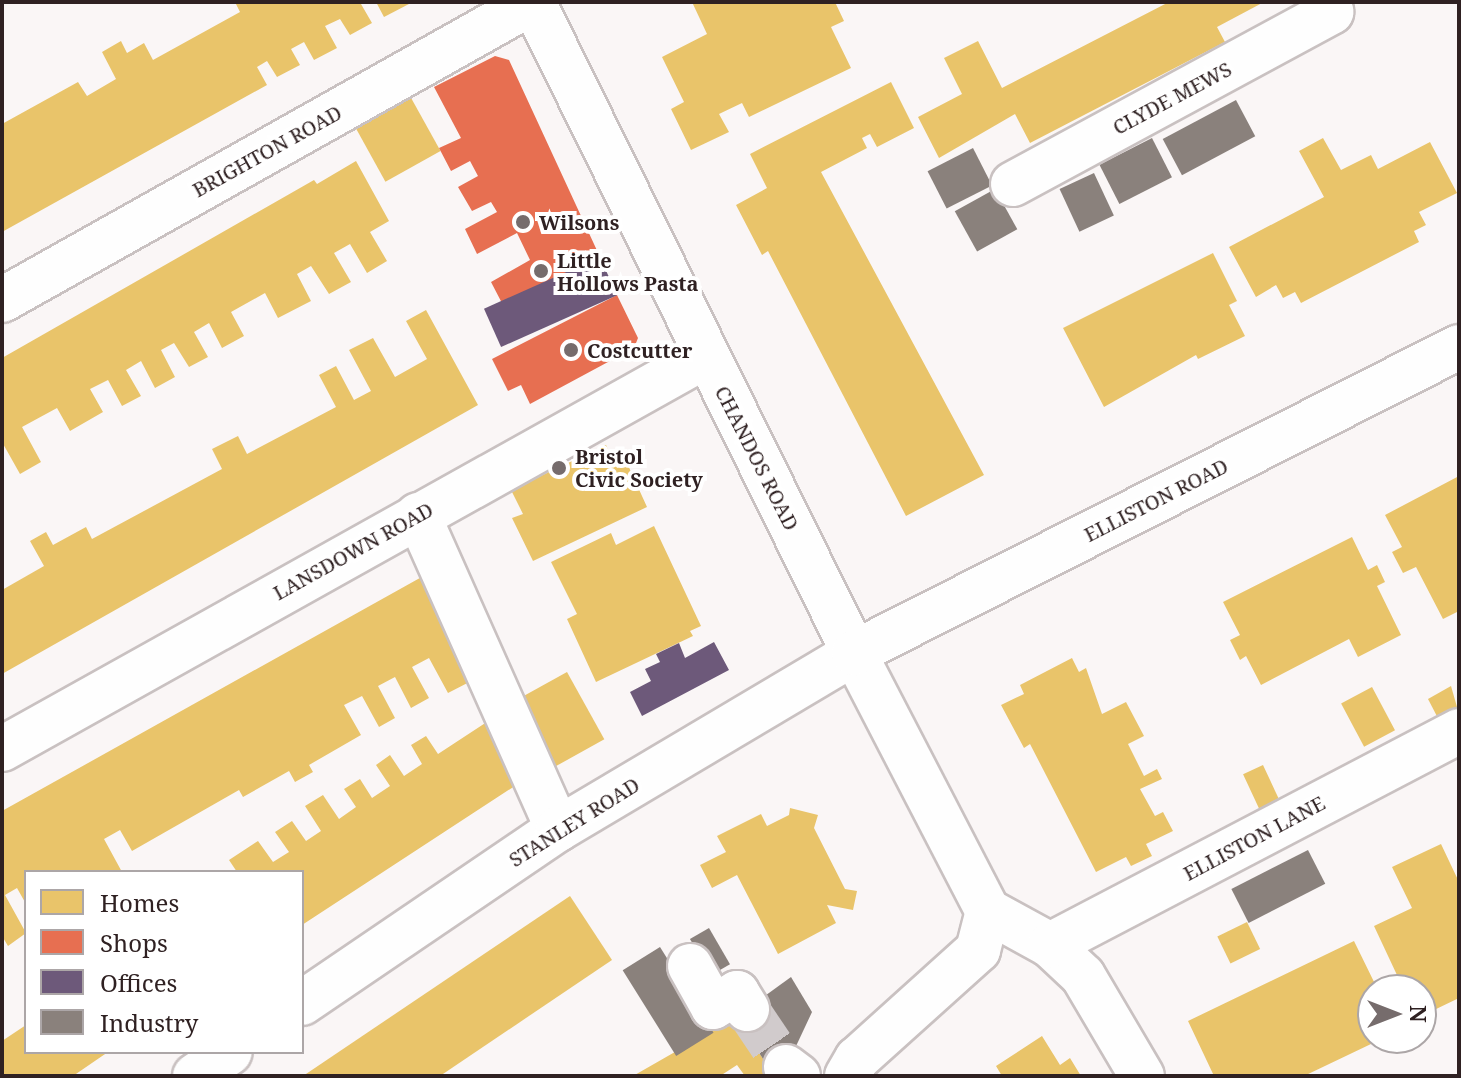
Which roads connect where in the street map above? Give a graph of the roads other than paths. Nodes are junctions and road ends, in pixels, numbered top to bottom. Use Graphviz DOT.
graph roads {
  1 [pos="533,2"];
  2 [pos="1329,7"];
  3 [pos="1013,184"];
  4 [pos="2,300"];
  5 [pos="1459,347"];
  6 [pos="706,356"];
  7 [pos="418,515"];
  8 [pos="854,653"];
  9 [pos="1459,731"];
  10 [pos="2,749"];
  11 [pos="558,829"];
  12 [pos="988,911"];
  13 [pos="1050,945"];
  14 [pos="690,966"];
  15 [pos="304,1002"];
  16 [pos="747,1009"];
  17 [pos="227,1054"];
  18 [pos="195,1076"];
  19 [pos="847,1076"];
  20 [pos="1142,1076"];
  1 -- 4 [label="street, BRIGHTON ROAD"];
  1 -- 6 [label="street, CHANDOS ROAD"];
  2 -- 3 [label="street, CLYDE MEWS"];
  5 -- 8 [label="street, ELLISTON ROAD"];
  6 -- 7 [label="street, LANSDOWN ROAD"];
  6 -- 8 [label="street, CHANDOS ROAD"];
  7 -- 10 [label="street, LANSDOWN ROAD"];
  7 -- 11 [label="street"];
  8 -- 11 [label="street, STANLEY ROAD"];
  8 -- 12 [label="street, CHANDOS ROAD"];
  9 -- 13 [label="street, ELLISTON LANE"];
  11 -- 15 [label="street, STANLEY ROAD"];
  12 -- 13 [label="street"];
  12 -- 19 [label="street"];
  13 -- 20 [label="street"];
  14 -- 16 [label="street"];
  17 -- 18 [label="street"];
}
